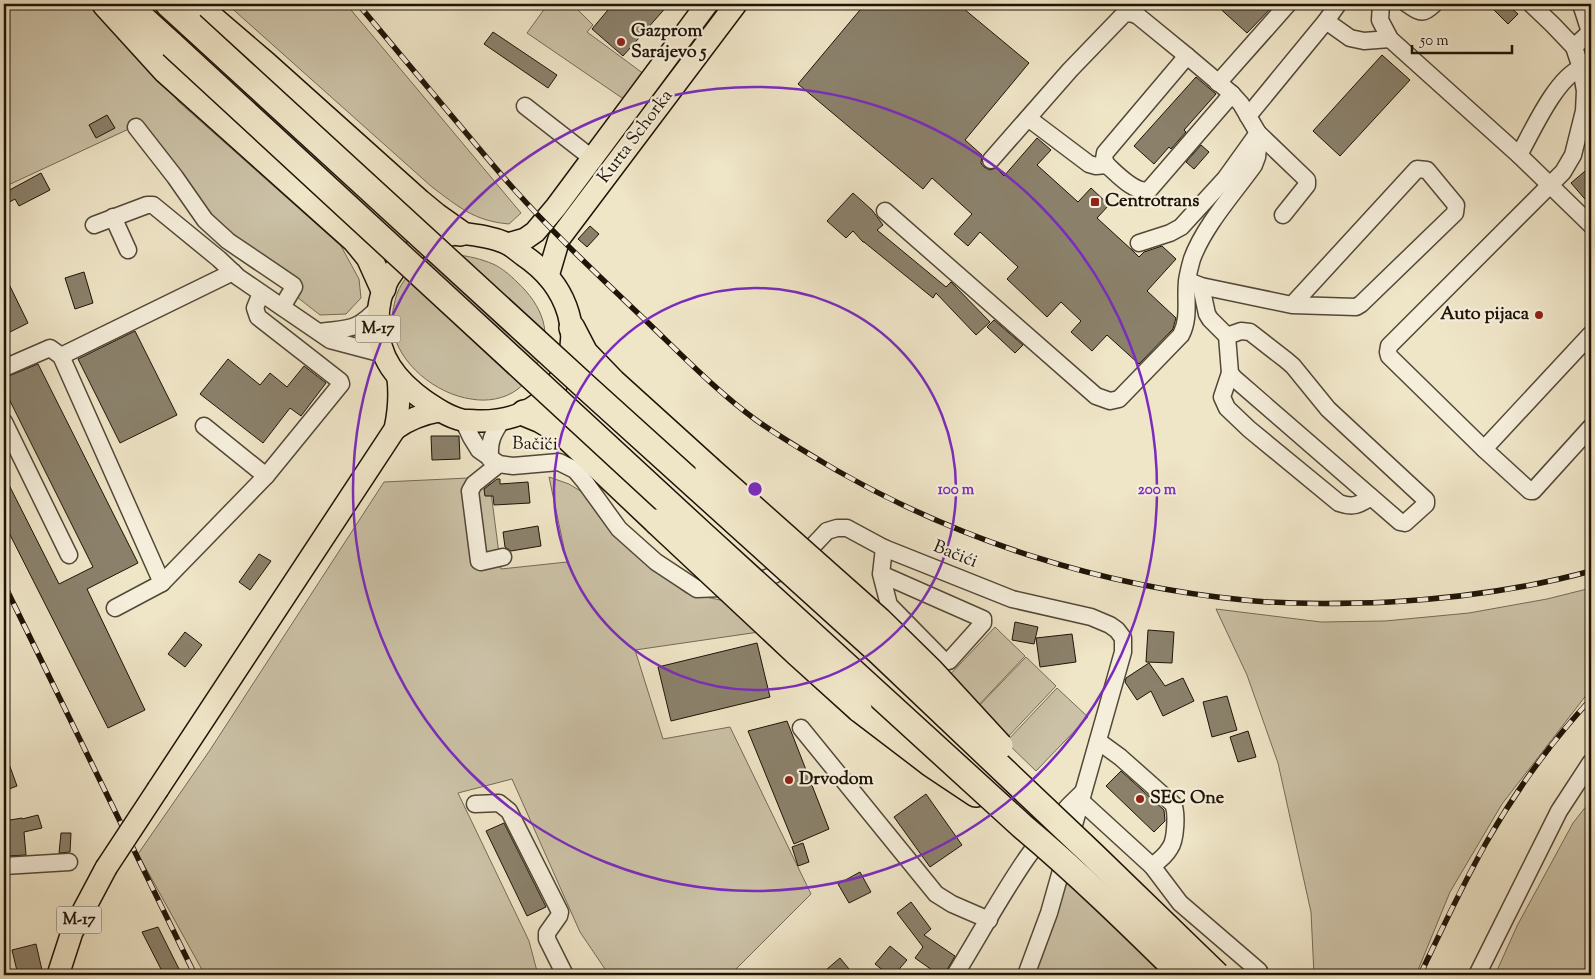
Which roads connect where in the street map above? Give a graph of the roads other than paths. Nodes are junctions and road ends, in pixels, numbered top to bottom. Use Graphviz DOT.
graph roads {
  1 [pos="104,4"];
  2 [pos="127,4"];
  3 [pos="168,4"];
  4 [pos="694,4"];
  5 [pos="707,4"];
  6 [pos="736,4"];
  7 [pos="1288,4"];
  8 [pos="1338,4"];
  9 [pos="1381,4"];
  10 [pos="1406,4"];
  11 [pos="1434,4"];
  12 [pos="1530,4"];
  13 [pos="1581,4"];
  14 [pos="193,14"];
  15 [pos="1326,21"];
  16 [pos="1591,33"];
  17 [pos="1390,39"];
  18 [pos="1574,47"];
  19 [pos="1188,56"];
  20 [pos="665,61"];
  21 [pos="1581,68"];
  22 [pos="1218,83"];
  23 [pos="1232,94"];
  24 [pos="526,106"];
  25 [pos="1248,116"];
  26 [pos="1028,118"];
  27 [pos="136,128"];
  28 [pos="1258,133"];
  29 [pos="1520,155"];
  30 [pos="593,159"];
  31 [pos="991,160"];
  32 [pos="1107,165"];
  33 [pos="1550,185"];
  34 [pos="885,211"];
  35 [pos="1284,215"];
  36 [pos="113,217"];
  37 [pos="94,225"];
  38 [pos="1591,225"];
  39 [pos="460,233"];
  40 [pos="1139,243"];
  41 [pos="508,244"];
  42 [pos="128,250"];
  43 [pos="233,272"];
  44 [pos="548,276"];
  45 [pos="1194,283"];
  46 [pos="261,293"];
  47 [pos="380,298"];
  48 [pos="1292,305"];
  49 [pos="282,307"];
  50 [pos="572,328"];
  51 [pos="320,332"];
  52 [pos="1591,334"];
  53 [pos="1227,336"];
  54 [pos="383,354"];
  55 [pos="61,356"];
  56 [pos="4,368"];
  57 [pos="1230,372"];
  58 [pos="398,378"];
  59 [pos="439,411"];
  60 [pos="513,417"];
  61 [pos="463,420"];
  62 [pos="4,422"];
  63 [pos="204,426"];
  64 [pos="1591,427"];
  65 [pos="395,429"];
  66 [pos="1484,449"];
  67 [pos="495,461"];
  68 [pos="266,476"];
  69 [pos="1371,497"];
  70 [pos="884,548"];
  71 [pos="69,555"];
  72 [pos="503,557"];
  73 [pos="881,574"];
  74 [pos="162,583"];
  75 [pos="115,608"];
  76 [pos="801,728"];
  77 [pos="1098,741"];
  78 [pos="1591,762"];
  79 [pos="1082,796"];
  80 [pos="475,804"];
  81 [pos="1022,826"];
  82 [pos="69,862"];
  83 [pos="4,866"];
  84 [pos="1152,866"];
  85 [pos="989,920"];
  86 [pos="1259,971"];
  87 [pos="58,975"];
  88 [pos="565,975"];
  89 [pos="955,975"];
  90 [pos="1026,975"];
  91 [pos="1182,975"];
  92 [pos="1217,975"];
  93 [pos="1230,975"];
  94 [pos="1477,975"];
  1 -- 47 [label="highway"];
  2 -- 81 [label="highway, bridge"];
  3 -- 14 [label="highway"];
  4 -- 20 [label="street"];
  5 -- 20 [label="main road, Kurta Schorka"];
  6 -- 44 [label="main road, Kurta Schorka"];
  7 -- 22 [label="street"];
  8 -- 15 [label="street"];
  9 -- 17 [label="street"];
  10 -- 11 [label="street"];
  12 -- 18 [label="street"];
  13 -- 16 [label="street"];
  14 -- 39 [label="highway"];
  14 -- 92 [label="highway, bridge"];
  15 -- 17 [label="street"];
  15 -- 25 [label="street"];
  16 -- 18 [label="street"];
  17 -- 29 [label="street"];
  18 -- 21 [label="street"];
  19 -- 22 [label="street"];
  19 -- 26 [label="street"];
  19 -- 32 [label="street"];
  20 -- 30 [label="main road, Kurta Schorka"];
  21 -- 29 [label="street"];
  21 -- 33 [label="street"];
  22 -- 23 [label="street"];
  23 -- 25 [label="street"];
  23 -- 32 [label="street"];
  24 -- 30 [label="street"];
  25 -- 28 [label="street"];
  26 -- 31 [label="street"];
  26 -- 32 [label="street"];
  27 -- 49 [label="street"];
  28 -- 35 [label="street"];
  28 -- 40 [label="street"];
  28 -- 45 [label="street"];
  29 -- 33 [label="street"];
  30 -- 41 [label="main road, Kurta Schorka"];
  33 -- 38 [label="street"];
  33 -- 66 [label="street"];
  34 -- 45 [label="street"];
  36 -- 37 [label="street"];
  36 -- 42 [label="street"];
  36 -- 43 [label="street"];
  39 -- 41 [label="main road"];
  39 -- 47 [label="main road"];
  41 -- 44 [label="main road"];
  43 -- 46 [label="street"];
  43 -- 55 [label="street"];
  44 -- 50 [label="main road"];
  45 -- 48 [label="street"];
  45 -- 53 [label="street"];
  46 -- 49 [label="street"];
  46 -- 68 [label="street"];
  47 -- 51 [label="street"];
  47 -- 54 [label="main road, M-17"];
  48 -- 48 [label="street"];
  49 -- 51 [label="street"];
  50 -- 60 [label="main road"];
  50 -- 93 [label="highway, bridge"];
  51 -- 54 [label="street"];
  52 -- 66 [label="street"];
  53 -- 57 [label="street"];
  53 -- 69 [label="street"];
  54 -- 58 [label="main road, M-17"];
  55 -- 56 [label="street"];
  55 -- 74 [label="street"];
  57 -- 69 [label="street"];
  57 -- 69 [label="street"];
  58 -- 59 [label="main road, M-17"];
  58 -- 65 [label="main road, M-17"];
  59 -- 61 [label="main road, M-17"];
  59 -- 65 [label="main road, M-17"];
  60 -- 61 [label="main road, M-17"];
  60 -- 67 [label="street, Bačići"];
  60 -- 81 [label="highway, bridge"];
  61 -- 67 [label="street, Bačići"];
  62 -- 71 [label="street"];
  63 -- 68 [label="street"];
  64 -- 66 [label="street"];
  65 -- 87 [label="main road, M-17, bridge"];
  67 -- 70 [label="street, Bačići"];
  67 -- 72 [label="street"];
  68 -- 74 [label="street"];
  70 -- 73 [label="street"];
  70 -- 77 [label="street, Bačići"];
  73 -- 73 [label="street"];
  74 -- 75 [label="street"];
  76 -- 85 [label="street"];
  77 -- 79 [label="street, Bačići"];
  77 -- 84 [label="street"];
  78 -- 94 [label="street"];
  79 -- 84 [label="street"];
  79 -- 85 [label="street"];
  79 -- 90 [label="street, Bačići"];
  80 -- 88 [label="street"];
  81 -- 91 [label="highway, bridge"];
  82 -- 83 [label="street"];
  84 -- 86 [label="street"];
  85 -- 89 [label="street"];
}
